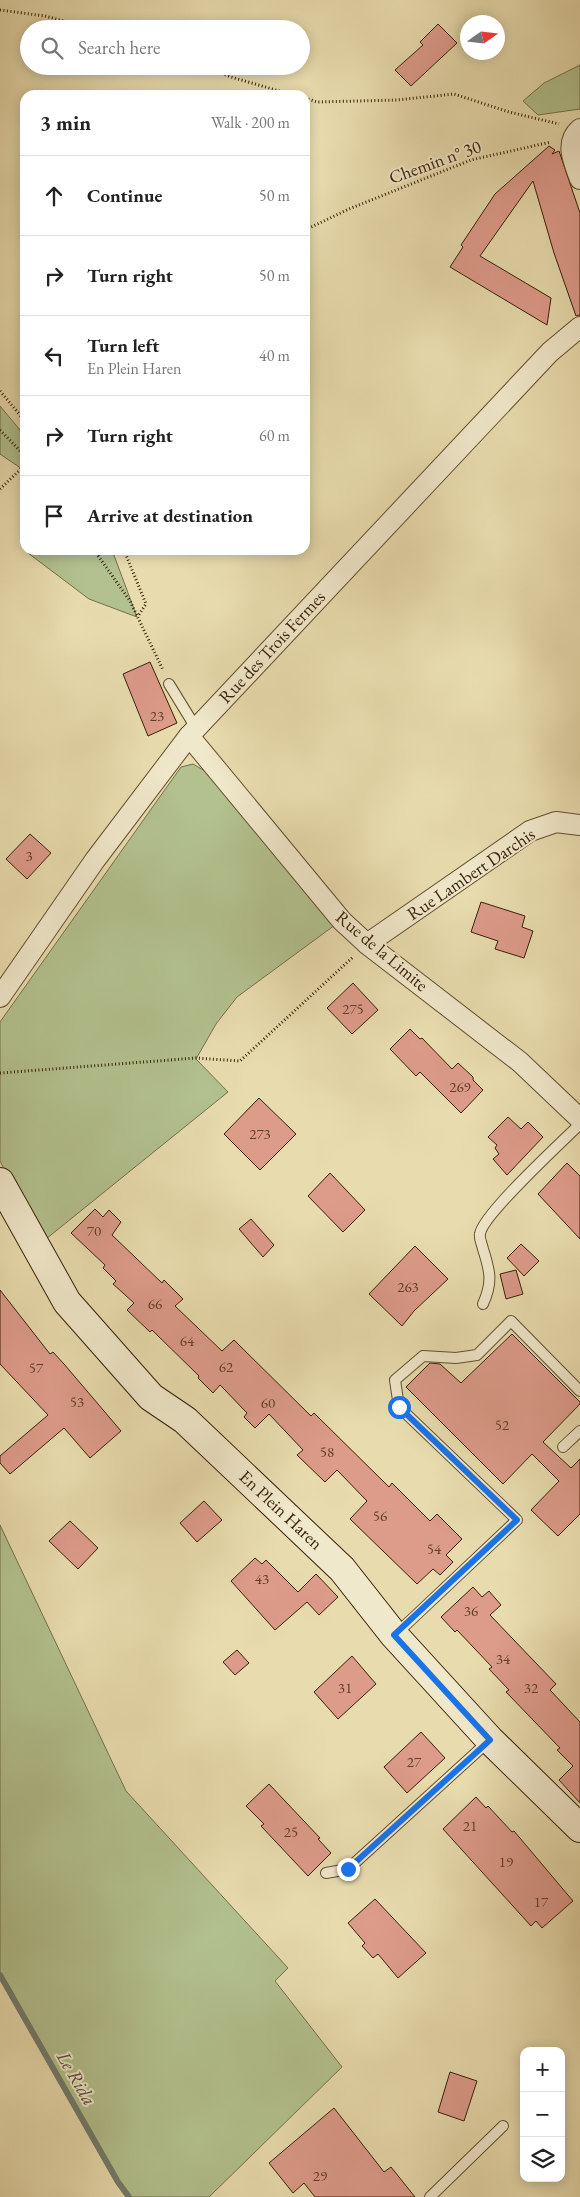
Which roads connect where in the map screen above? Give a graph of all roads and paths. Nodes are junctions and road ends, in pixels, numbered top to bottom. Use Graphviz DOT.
graph roads {
  1 [pos="0,10"];
  2 [pos="60,20"];
  3 [pos="226,75"];
  4 [pos="276,90"];
  5 [pos="310,100"];
  6 [pos="579,129"];
  7 [pos="580,180"];
  8 [pos="310,228"];
  9 [pos="580,327"];
  10 [pos="0,391"];
  11 [pos="20,416"];
  12 [pos="0,430"];
  13 [pos="20,451"];
  14 [pos="20,470"];
  15 [pos="0,489"];
  16 [pos="97,555"];
  17 [pos="126,555"];
  18 [pos="138,617"];
  19 [pos="169,684"];
  20 [pos="193,732"];
  21 [pos="580,824"];
  22 [pos="367,944"];
  23 [pos="0,997"];
  24 [pos="0,1073"];
  25 [pos="580,1119"];
  26 [pos="580,1124"];
  27 [pos="0,1182"];
  28 [pos="484,1304"];
  29 [pos="580,1391"];
  30 [pos="580,1430"];
  31 [pos="563,1447"];
  32 [pos="394,1635"];
  33 [pos="490,1740"];
  34 [pos="580,1828"];
  35 [pos="326,1873"];
  36 [pos="503,2126"];
  37 [pos="434,2196"];
  1 -- 2 [label="path"];
  3 -- 4 [label="path"];
  5 -- 6 [label="path"];
  6 -- 7 [label="street"];
  6 -- 8 [label="path, Chemin n° 30"];
  9 -- 20 [label="street, Rue des Trois Fermes"];
  10 -- 11 [label="path"];
  12 -- 13 [label="path"];
  14 -- 15 [label="path"];
  16 -- 18 [label="path"];
  17 -- 18 [label="path"];
  18 -- 19 [label="path"];
  19 -- 20 [label="lane"];
  20 -- 22 [label="street, Rue de la Limite"];
  20 -- 23 [label="street, Rue des Trois Fermes"];
  21 -- 22 [label="street, Rue Lambert Darchis"];
  22 -- 24 [label="path"];
  22 -- 25 [label="street, Rue de la Limite"];
  26 -- 28 [label="lane"];
  27 -- 32 [label="street, En Plein Haren"];
  29 -- 32 [label="lane"];
  30 -- 31 [label="lane"];
  32 -- 33 [label="street, En Plein Haren"];
  33 -- 34 [label="street, En Plein Haren"];
  33 -- 35 [label="lane"];
  36 -- 37 [label="lane"];
}
